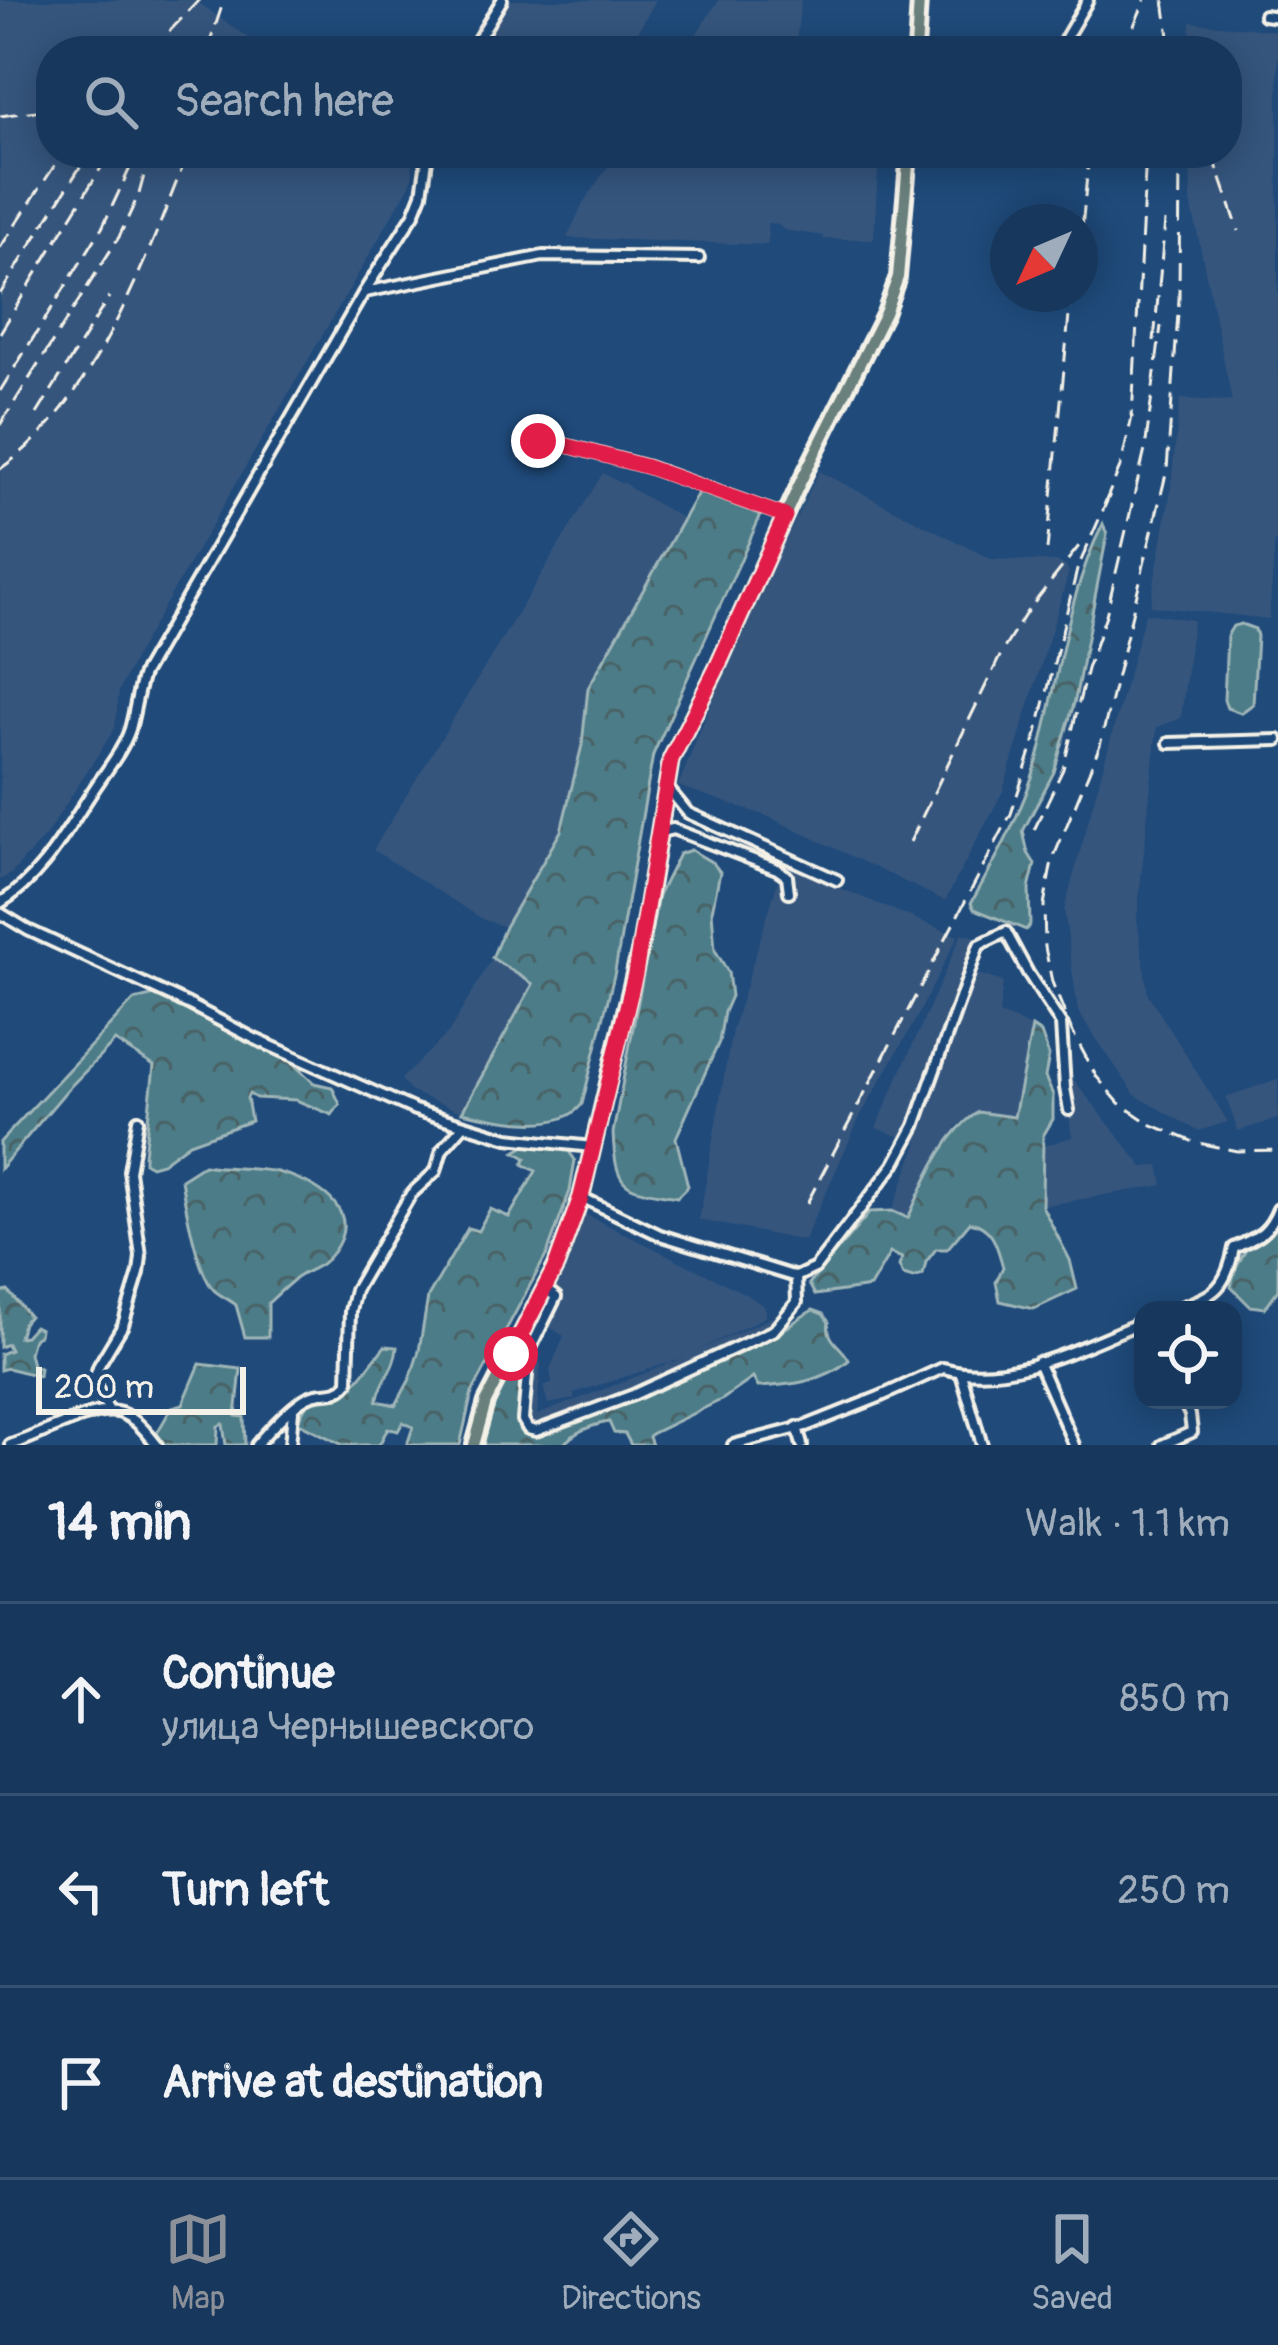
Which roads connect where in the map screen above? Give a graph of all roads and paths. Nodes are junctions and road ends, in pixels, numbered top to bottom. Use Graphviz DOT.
graph roads {
  1 [pos="502,0"];
  2 [pos="919,0"];
  3 [pos="1088,0"];
  4 [pos="1264,15"];
  5 [pos="1278,17"];
  6 [pos="480,36"];
  7 [pos="917,36"];
  8 [pos="1067,36"];
  9 [pos="426,168"];
  10 [pos="908,168"];
  11 [pos="699,258"];
  12 [pos="364,292"];
  13 [pos="524,451"];
  14 [pos="785,516"];
  15 [pos="1278,740"];
  16 [pos="1169,743"];
  17 [pos="665,785"];
  18 [pos="688,813"];
  19 [pos="659,827"];
  20 [pos="837,880"];
  21 [pos="789,892"];
  22 [pos="0,903"];
  23 [pos="0,913"];
  24 [pos="1070,1110"];
  25 [pos="138,1120"];
  26 [pos="463,1126"];
  27 [pos="592,1147"];
  28 [pos="581,1197"];
  29 [pos="1278,1209"];
  30 [pos="796,1277"];
  31 [pos="545,1289"];
  32 [pos="1197,1301"];
  33 [pos="1134,1325"];
  34 [pos="1038,1362"];
  35 [pos="961,1373"];
  36 [pos="1187,1409"];
  37 [pos="294,1410"];
  38 [pos="110,1411"];
  39 [pos="797,1426"];
  40 [pos="9,1445"];
  41 [pos="158,1445"];
  42 [pos="256,1445"];
  43 [pos="290,1445"];
  44 [pos="474,1445"];
  45 [pos="733,1445"];
  46 [pos="802,1445"];
  47 [pos="982,1445"];
  48 [pos="1074,1445"];
  49 [pos="1162,1445"];
  1 -- 6 [label="street"];
  2 -- 7 [label="main road"];
  3 -- 8 [label="street"];
  4 -- 5 [label="street"];
  9 -- 12 [label="street"];
  10 -- 14 [label="main road"];
  11 -- 12 [label="street"];
  12 -- 22 [label="street"];
  13 -- 14 [label="street"];
  14 -- 17 [label="main road"];
  15 -- 16 [label="street"];
  17 -- 18 [label="street"];
  17 -- 19 [label="main road"];
  18 -- 19 [label="street"];
  18 -- 20 [label="street"];
  19 -- 21 [label="street"];
  19 -- 27 [label="main road"];
  23 -- 26 [label="street"];
  24 -- 30 [label="street"];
  25 -- 38 [label="street"];
  26 -- 27 [label="street"];
  26 -- 37 [label="street"];
  27 -- 28 [label="main road"];
  28 -- 30 [label="street"];
  28 -- 31 [label="main road"];
  29 -- 32 [label="street"];
  30 -- 31 [label="street"];
  31 -- 44 [label="main road"];
  33 -- 34 [label="street"];
  34 -- 35 [label="street"];
  34 -- 48 [label="street"];
  35 -- 39 [label="street"];
  35 -- 47 [label="street"];
  36 -- 49 [label="street"];
  37 -- 42 [label="street"];
  37 -- 43 [label="street"];
  38 -- 40 [label="street"];
  38 -- 41 [label="street"];
  39 -- 45 [label="street"];
  39 -- 46 [label="street"];
}
